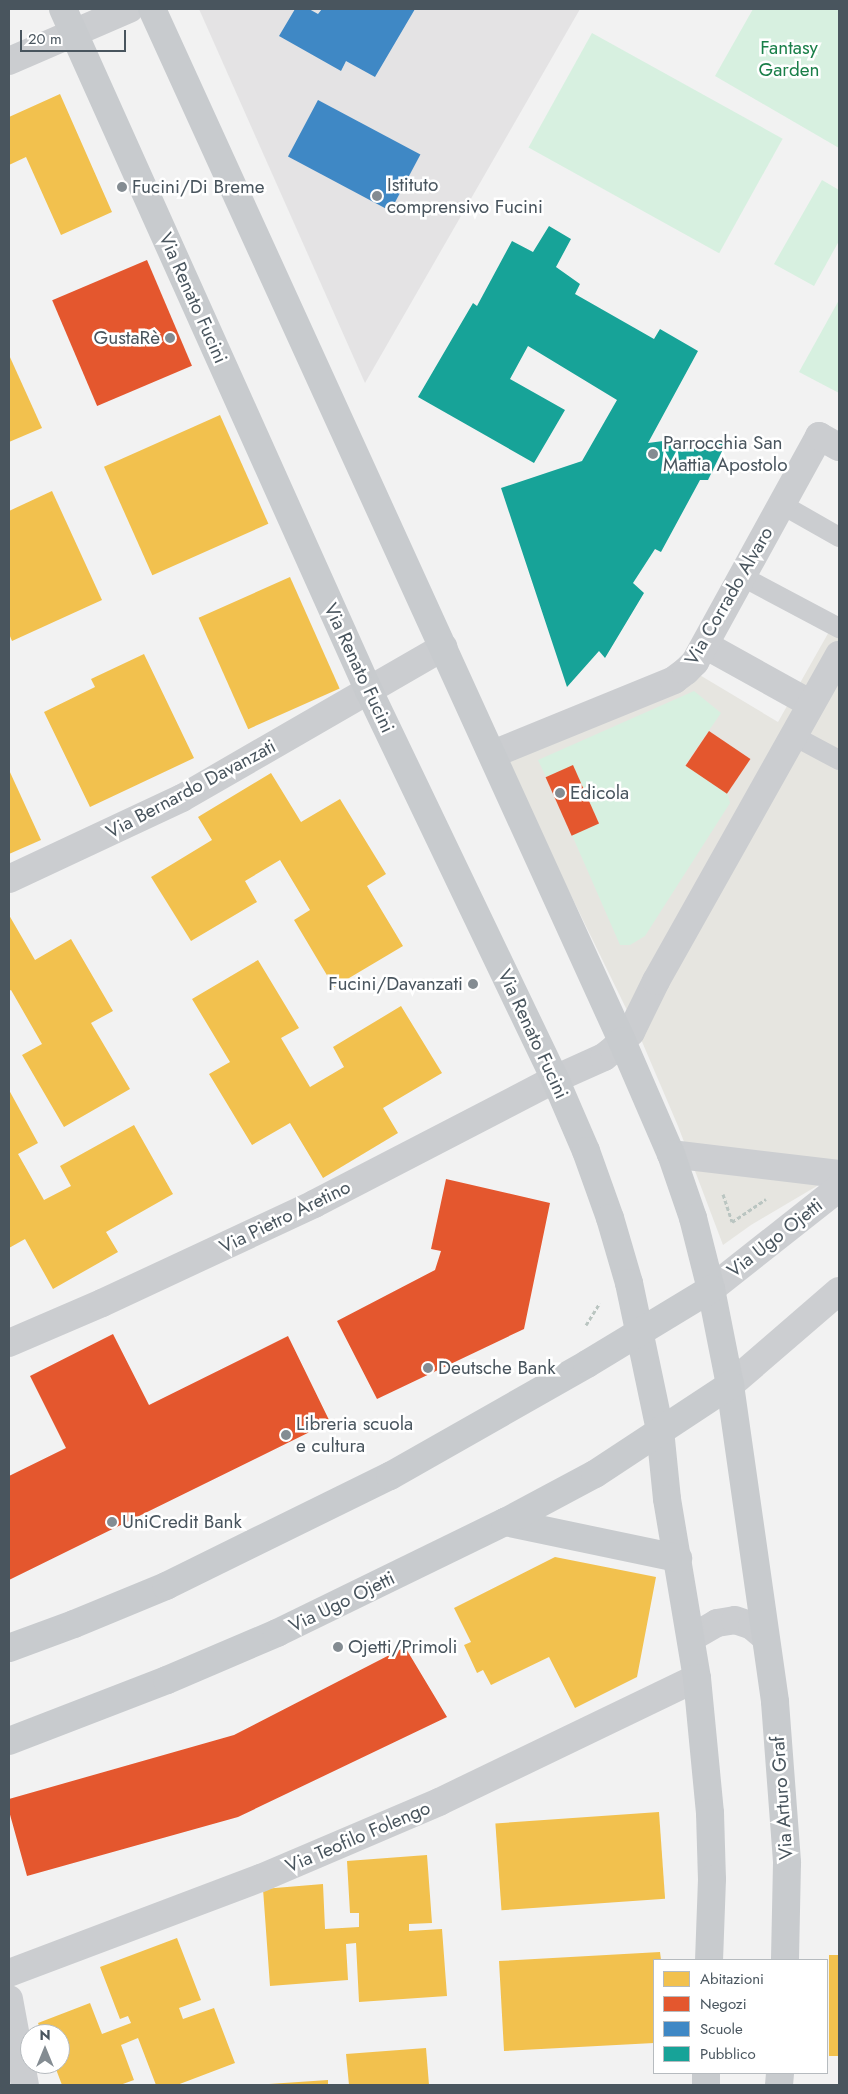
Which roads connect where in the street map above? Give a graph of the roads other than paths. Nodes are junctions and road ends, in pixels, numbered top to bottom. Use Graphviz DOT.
graph roads {
  1 [pos="129,9"];
  2 [pos="152,9"];
  3 [pos="69,20"];
  4 [pos="9,61"];
  5 [pos="839,447"];
  6 [pos="781,504"];
  7 [pos="839,537"];
  8 [pos="742,577"];
  9 [pos="839,628"];
  10 [pos="705,645"];
  11 [pos="444,647"];
  12 [pos="839,655"];
  13 [pos="369,691"];
  14 [pos="810,704"];
  15 [pos="794,736"];
  16 [pos="493,754"];
  17 [pos="839,760"];
  18 [pos="9,879"];
  19 [pos="622,1041"];
  20 [pos="555,1079"];
  21 [pos="671,1154"];
  22 [pos="839,1174"];
  23 [pos="839,1188"];
  24 [pos="711,1288"];
  25 [pos="839,1291"];
  26 [pos="639,1332"];
  27 [pos="9,1343"];
  28 [pos="730,1385"];
  29 [pos="660,1430"];
  30 [pos="505,1522"];
  31 [pos="678,1558"];
  32 [pos="765,1637"];
  33 [pos="691,1638"];
  34 [pos="9,1648"];
  35 [pos="697,1678"];
  36 [pos="9,1741"];
  37 [pos="709,1959"];
  38 [pos="785,1959"];
  39 [pos="9,1973"];
  40 [pos="9,1998"];
  41 [pos="25,2085"];
  1 -- 3 [label="street"];
  2 -- 11 [label="main road"];
  3 -- 4 [label="street"];
  3 -- 13 [label="main road, Via Renato Fucini"];
  5 -- 6 [label="street, Via Corrado Alvaro"];
  6 -- 7 [label="lane"];
  6 -- 8 [label="street, Via Corrado Alvaro"];
  8 -- 9 [label="lane"];
  8 -- 10 [label="street, Via Corrado Alvaro"];
  10 -- 14 [label="street"];
  10 -- 16 [label="street, Via Corrado Alvaro"];
  11 -- 13 [label="street, Via Bernardo Davanzati"];
  11 -- 16 [label="main road"];
  12 -- 14 [label="street"];
  13 -- 18 [label="street, Via Bernardo Davanzati"];
  13 -- 20 [label="main road, Via Renato Fucini"];
  14 -- 15 [label="street"];
  15 -- 17 [label="lane"];
  15 -- 19 [label="street"];
  16 -- 19 [label="main road"];
  19 -- 20 [label="street, Via Pietro Aretino"];
  19 -- 21 [label="main road"];
  20 -- 26 [label="main road, Via Renato Fucini"];
  20 -- 27 [label="street, Via Pietro Aretino"];
  21 -- 22 [label="main road"];
  21 -- 24 [label="main road"];
  23 -- 24 [label="main road, Via Ugo Ojetti"];
  24 -- 26 [label="main road"];
  24 -- 28 [label="main road, Via Arturo Graf"];
  25 -- 28 [label="main road"];
  26 -- 29 [label="main road, Via Renato Fucini"];
  26 -- 34 [label="main road"];
  28 -- 29 [label="main road, Via Ugo Ojetti"];
  28 -- 32 [label="main road, Via Arturo Graf"];
  29 -- 30 [label="main road, Via Ugo Ojetti"];
  29 -- 31 [label="main road"];
  30 -- 31 [label="main road"];
  30 -- 36 [label="main road, Via Ugo Ojetti"];
  31 -- 33 [label="main road"];
  32 -- 33 [label="street"];
  32 -- 38 [label="main road, Via Arturo Graf"];
  33 -- 35 [label="main road"];
  35 -- 37 [label="main road"];
  35 -- 39 [label="street, Via Teofilo Folengo"];
  40 -- 41 [label="street"];
}
